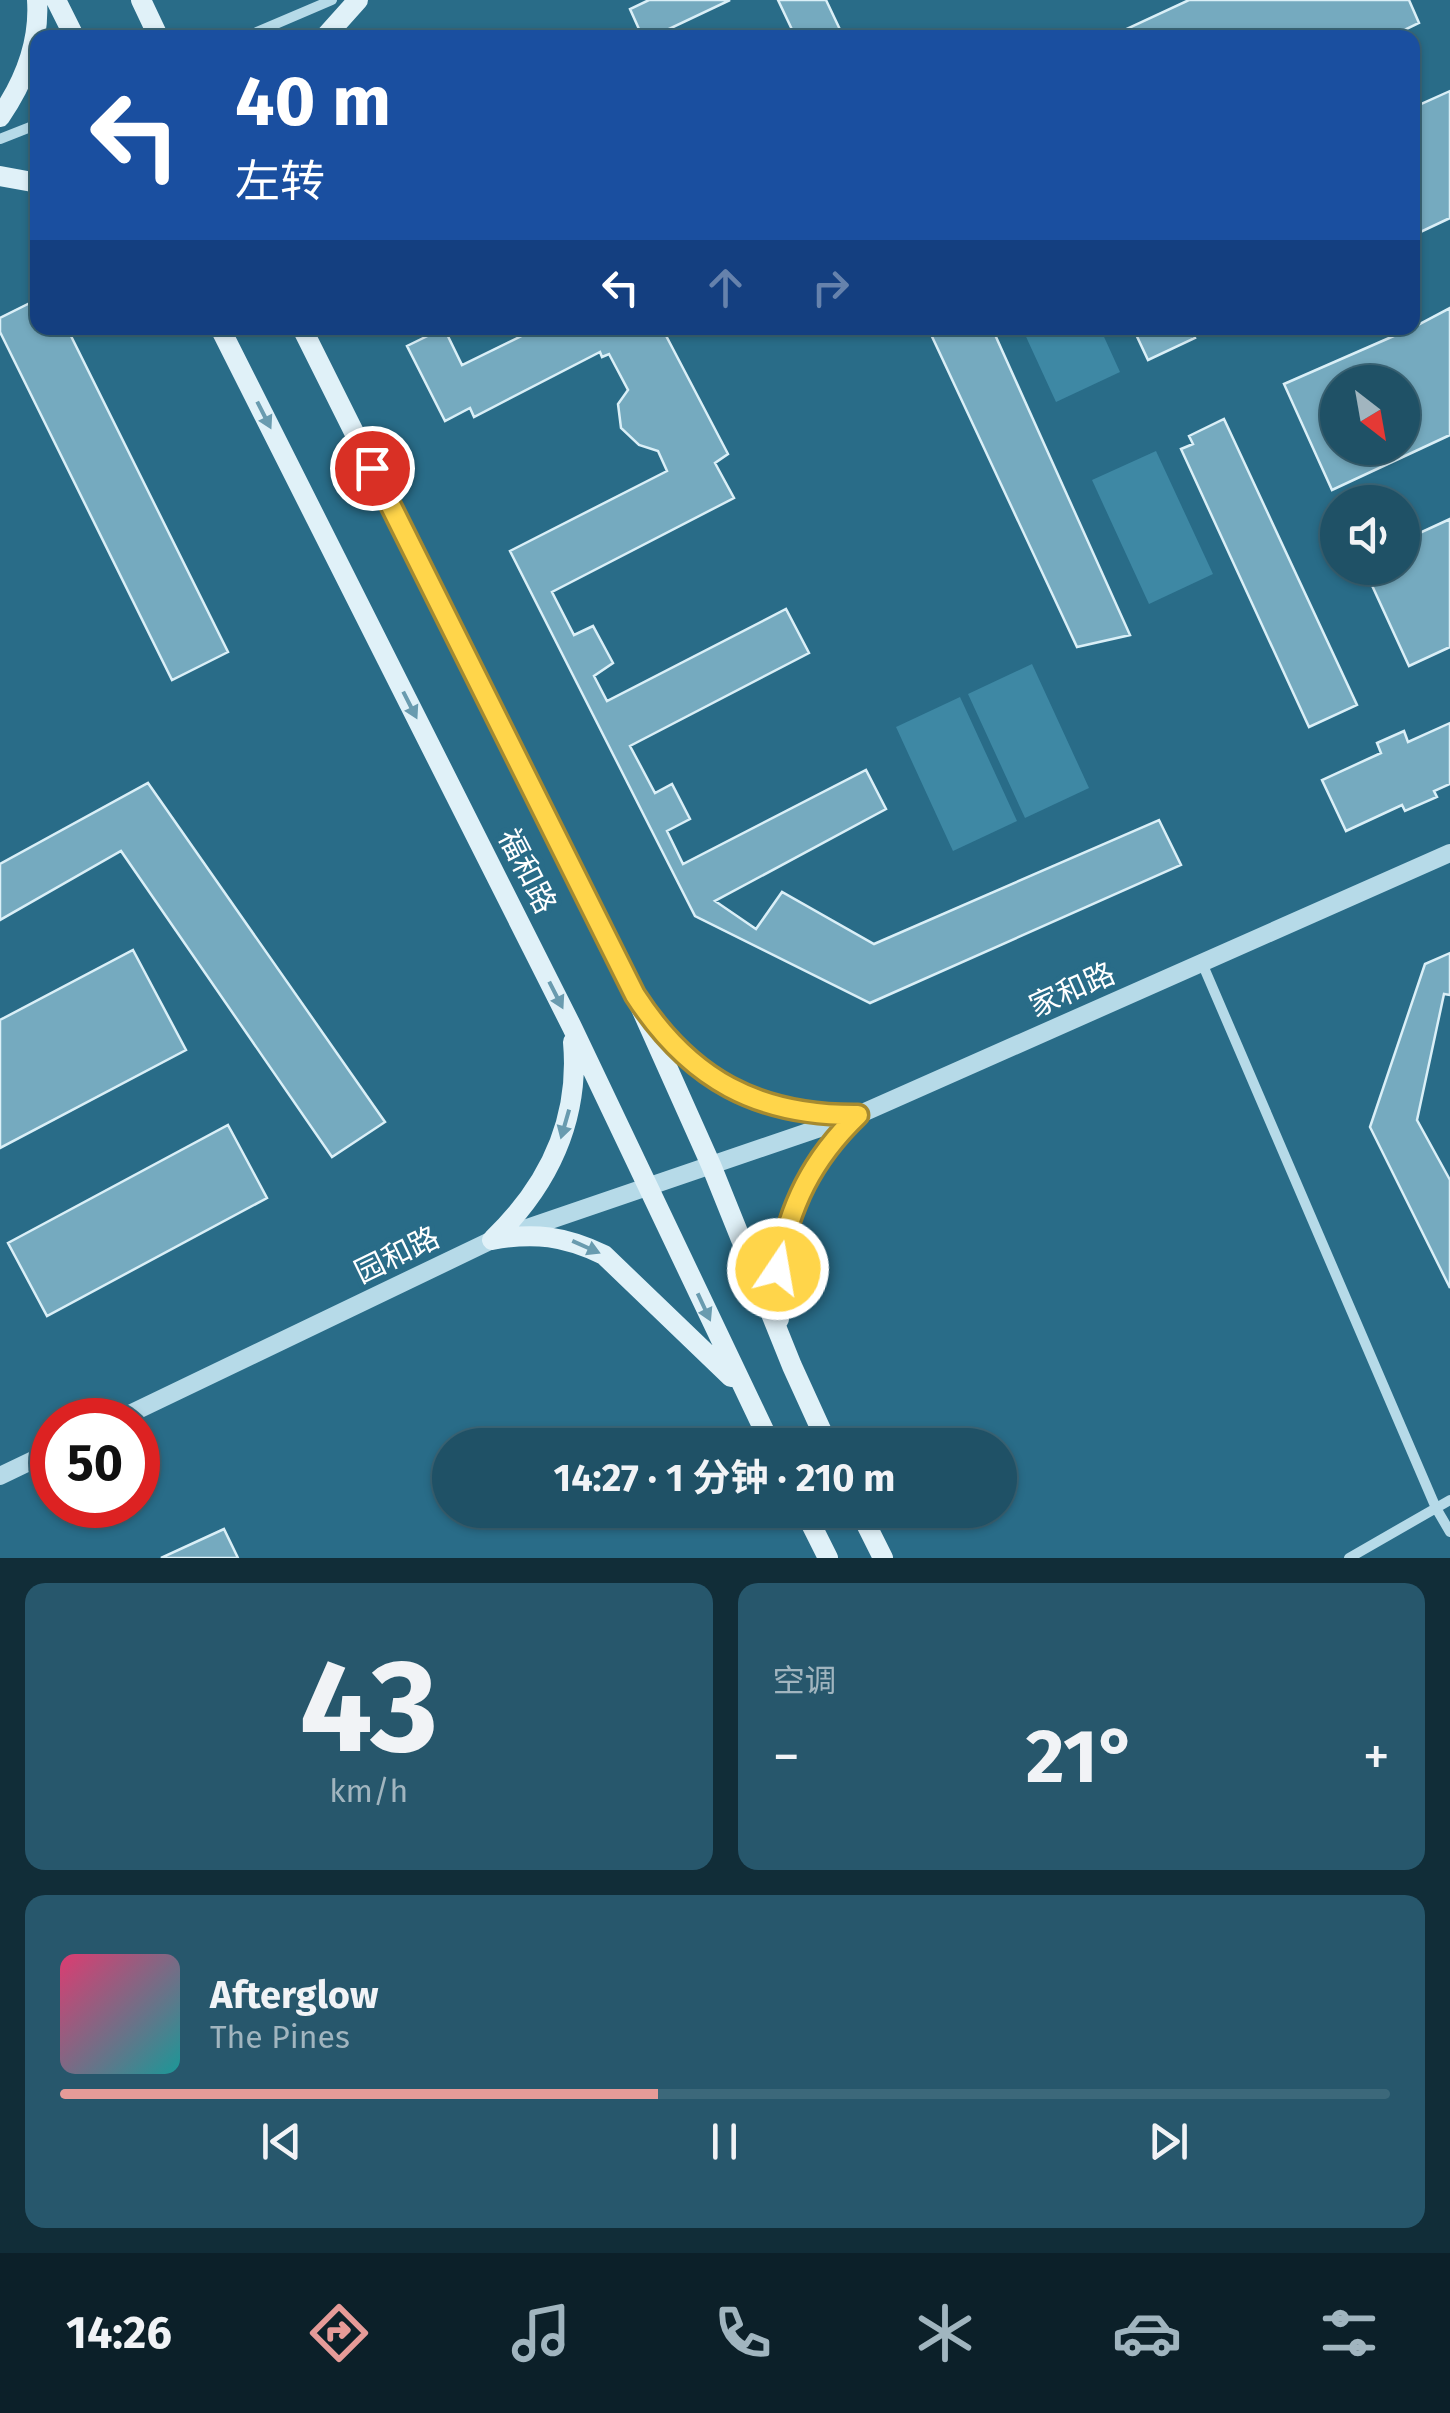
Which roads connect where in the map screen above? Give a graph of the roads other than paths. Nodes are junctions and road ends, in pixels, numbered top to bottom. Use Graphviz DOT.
graph roads {
  1 [pos="37,0"];
  2 [pos="56,0"];
  3 [pos="140,0"];
  4 [pos="332,0"];
  5 [pos="358,0"];
  6 [pos="36,30"];
  7 [pos="71,30"];
  8 [pos="155,30"];
  9 [pos="262,30"];
  10 [pos="331,30"];
  11 [pos="30,58"];
  12 [pos="0,117"];
  13 [pos="30,127"];
  14 [pos="0,140"];
  15 [pos="0,176"];
  16 [pos="30,182"];
  17 [pos="224,335"];
  18 [pos="305,335"];
  19 [pos="1450,852"];
  20 [pos="1202,962"];
  21 [pos="635,995"];
  22 [pos="572,1028"];
  23 [pos="858,1115"];
  24 [pos="712,1165"];
  25 [pos="648,1187"];
  26 [pos="492,1240"];
  27 [pos="782,1340"];
  28 [pos="741,1386"];
  29 [pos="160,1399"];
  30 [pos="762,1428"];
  31 [pos="821,1428"];
  32 [pos="30,1462"];
  33 [pos="0,1476"];
  34 [pos="1450,1500"];
  35 [pos="1436,1508"];
  36 [pos="813,1528"];
  37 [pos="868,1528"];
  38 [pos="1450,1532"];
  39 [pos="828,1558"];
  40 [pos="883,1558"];
  41 [pos="1349,1558"];
  1 -- 6 [label="main road"];
  2 -- 7 [label="main road"];
  3 -- 8 [label="main road"];
  4 -- 9 [label="street"];
  5 -- 10 [label="main road"];
  11 -- 12 [label="main road"];
  13 -- 14 [label="street"];
  15 -- 16 [label="main road"];
  17 -- 22 [label="main road, 福和路, one-way"];
  18 -- 21 [label="main road, 福和路"];
  19 -- 20 [label="street, 家和路"];
  20 -- 23 [label="street, 家和路"];
  20 -- 35 [label="street"];
  21 -- 23 [label="main road"];
  21 -- 24 [label="main road, 福和路"];
  22 -- 25 [label="main road, 福和路"];
  22 -- 26 [label="main road, one-way"];
  23 -- 24 [label="street, 家和路"];
  23 -- 27 [label="main road"];
  24 -- 25 [label="street, 园和路"];
  24 -- 27 [label="main road, 福和路"];
  25 -- 26 [label="street, 园和路"];
  25 -- 28 [label="main road, 福和路, one-way"];
  26 -- 28 [label="main road, one-way"];
  26 -- 29 [label="street, 园和路"];
  27 -- 31 [label="main road, 福和路"];
  28 -- 30 [label="main road, 福和路"];
  32 -- 33 [label="street"];
  34 -- 35 [label="street"];
  35 -- 38 [label="street"];
  35 -- 41 [label="street"];
  36 -- 39 [label="main road"];
  37 -- 40 [label="main road"];
}
